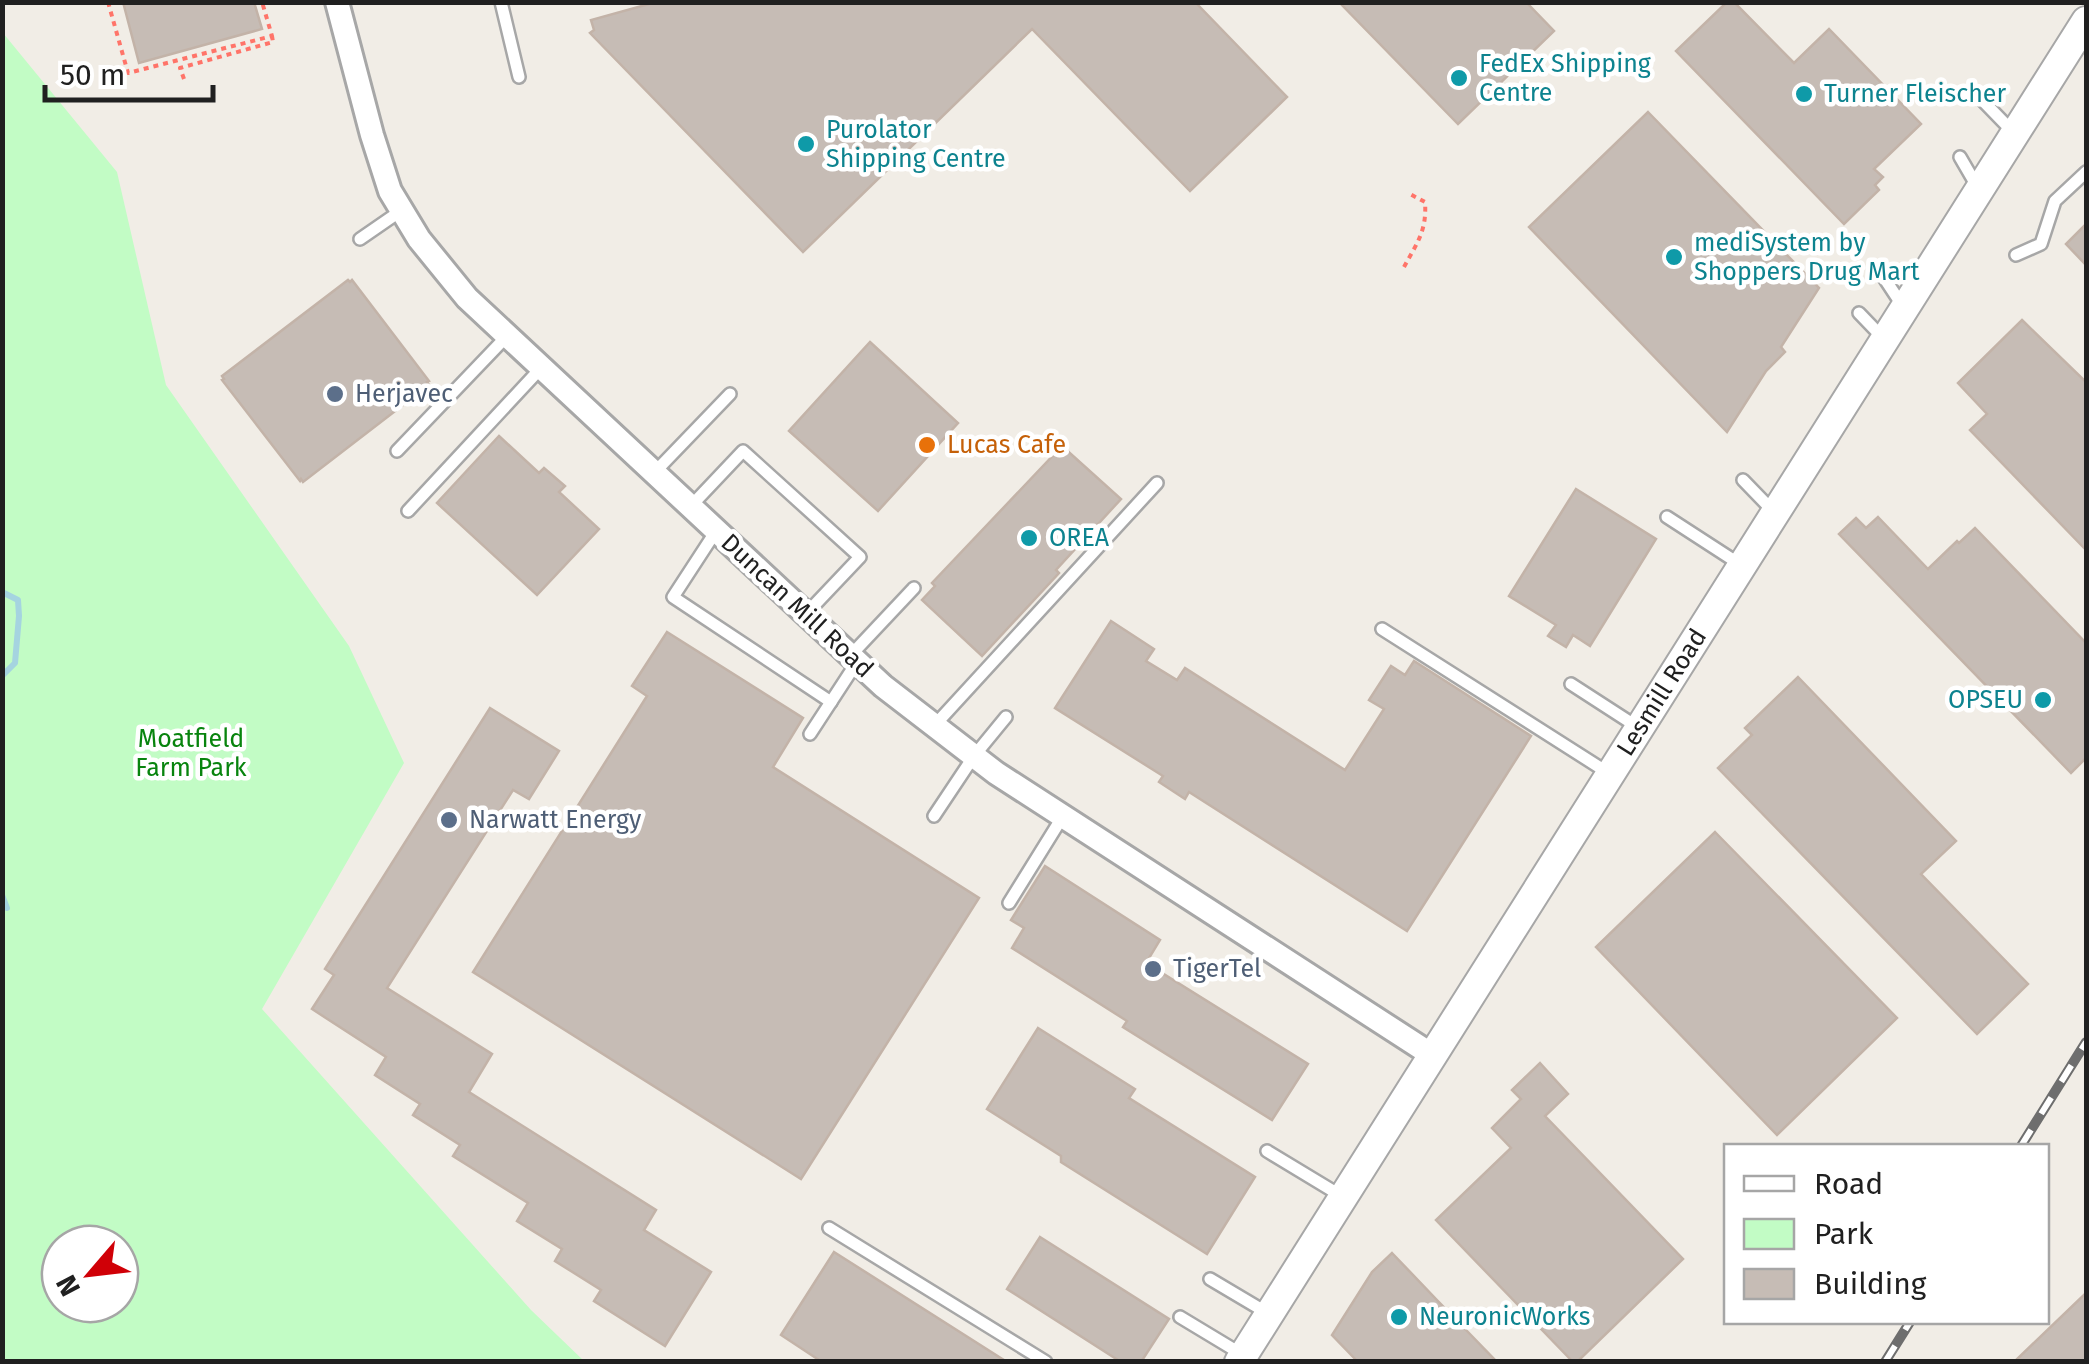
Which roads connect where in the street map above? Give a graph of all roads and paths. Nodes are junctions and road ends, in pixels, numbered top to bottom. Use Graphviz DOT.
graph roads {
  1 [pos="108,2"];
  2 [pos="262,2"];
  3 [pos="337,2"];
  4 [pos="501,2"];
  5 [pos="2086,21"];
  6 [pos="272,36"];
  7 [pos="519,78"];
  8 [pos="184,79"];
  9 [pos="1982,100"];
  10 [pos="2015,134"];
  11 [pos="1960,157"];
  12 [pos="2086,172"];
  13 [pos="1979,190"];
  14 [pos="1408,194"];
  15 [pos="402,210"];
  16 [pos="360,239"];
  17 [pos="2016,255"];
  18 [pos="1876,266"];
  19 [pos="1404,267"];
  20 [pos="1904,309"];
  21 [pos="1859,313"];
  22 [pos="507,336"];
  23 [pos="1885,340"];
  24 [pos="541,368"];
  25 [pos="730,394"];
  26 [pos="397,451"];
  27 [pos="654,473"];
  28 [pos="1742,480"];
  29 [pos="1158,482"];
  30 [pos="690,507"];
  31 [pos="408,512"];
  32 [pos="1775,513"];
  33 [pos="1667,517"];
  34 [pos="716,531"];
  35 [pos="1741,565"];
  36 [pos="914,588"];
  37 [pos="806,614"];
  38 [pos="1382,629"];
  39 [pos="854,659"];
  40 [pos="1571,684"];
  41 [pos="831,702"];
  42 [pos="1006,718"];
  43 [pos="934,726"];
  44 [pos="1639,728"];
  45 [pos="810,734"];
  46 [pos="974,756"];
  47 [pos="1610,774"];
  48 [pos="934,816"];
  49 [pos="1063,816"];
  50 [pos="1009,903"];
  51 [pos="1432,1055"];
  52 [pos="1267,1150"];
  53 [pos="1343,1197"];
  54 [pos="829,1228"];
  55 [pos="1210,1278"];
  56 [pos="1269,1314"];
  57 [pos="1180,1318"];
  58 [pos="1241,1359"];
  59 [pos="1046,1362"];
  1 -- 6 [label="path"];
  2 -- 6 [label="path"];
  3 -- 15 [label="street, Duncan Mill Road"];
  4 -- 7 [label="lane"];
  5 -- 10 [label="street, Lesmill Road"];
  6 -- 8 [label="path"];
  9 -- 10 [label="lane"];
  10 -- 13 [label="street, Lesmill Road"];
  11 -- 13 [label="lane"];
  12 -- 17 [label="lane"];
  13 -- 20 [label="street, Lesmill Road"];
  14 -- 19 [label="path"];
  15 -- 16 [label="lane"];
  15 -- 22 [label="street, Duncan Mill Road"];
  18 -- 20 [label="lane"];
  20 -- 23 [label="street, Lesmill Road"];
  21 -- 23 [label="lane"];
  22 -- 24 [label="street, Duncan Mill Road"];
  22 -- 26 [label="lane"];
  23 -- 32 [label="street, Lesmill Road"];
  24 -- 27 [label="street, Duncan Mill Road"];
  24 -- 31 [label="lane"];
  25 -- 27 [label="lane"];
  27 -- 30 [label="street, Duncan Mill Road"];
  28 -- 32 [label="lane"];
  29 -- 43 [label="lane"];
  30 -- 34 [label="street, Duncan Mill Road"];
  30 -- 37 [label="lane"];
  32 -- 35 [label="street, Lesmill Road"];
  33 -- 35 [label="lane"];
  34 -- 37 [label="street, Duncan Mill Road"];
  34 -- 41 [label="lane"];
  35 -- 44 [label="street, Lesmill Road"];
  36 -- 39 [label="lane"];
  37 -- 39 [label="street, Duncan Mill Road"];
  38 -- 47 [label="lane"];
  39 -- 41 [label="lane"];
  39 -- 43 [label="street, Duncan Mill Road"];
  40 -- 44 [label="lane"];
  41 -- 45 [label="lane"];
  42 -- 46 [label="lane"];
  43 -- 46 [label="street, Duncan Mill Road"];
  44 -- 47 [label="street, Lesmill Road"];
  46 -- 48 [label="lane"];
  46 -- 49 [label="street, Duncan Mill Road"];
  47 -- 51 [label="street, Lesmill Road"];
  49 -- 50 [label="lane"];
  49 -- 51 [label="street, Duncan Mill Road"];
  51 -- 53 [label="street, Lesmill Road"];
  52 -- 53 [label="lane"];
  53 -- 56 [label="street, Lesmill Road"];
  54 -- 59 [label="lane"];
  55 -- 56 [label="lane"];
  56 -- 58 [label="street, Lesmill Road"];
  57 -- 58 [label="lane"];
}
